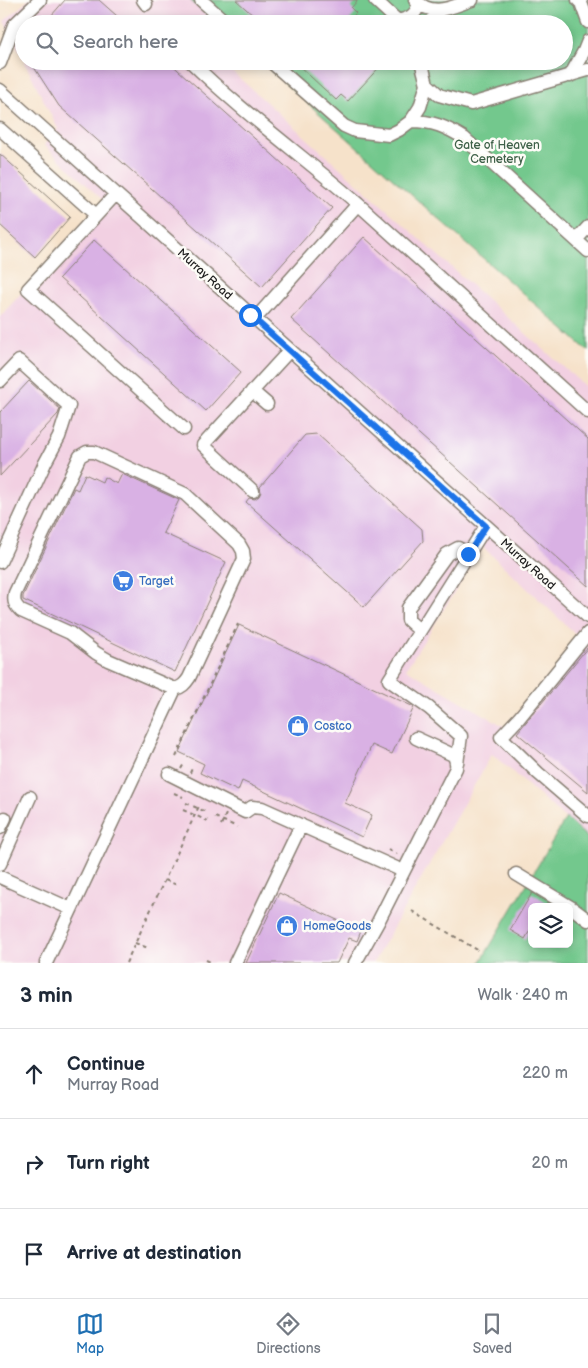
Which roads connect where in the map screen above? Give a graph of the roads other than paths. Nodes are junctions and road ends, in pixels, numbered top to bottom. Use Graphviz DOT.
graph roads {
  1 [pos="40,0"];
  2 [pos="201,0"];
  3 [pos="375,0"];
  4 [pos="472,0"];
  5 [pos="580,1"];
  6 [pos="417,2"];
  7 [pos="440,10"];
  8 [pos="25,15"];
  9 [pos="218,15"];
  10 [pos="392,15"];
  11 [pos="413,15"];
  12 [pos="436,15"];
  13 [pos="588,22"];
  14 [pos="15,25"];
  15 [pos="588,41"];
  16 [pos="0,63"];
  17 [pos="200,70"];
  18 [pos="280,70"];
  19 [pos="423,70"];
  20 [pos="588,70"];
  21 [pos="570,76"];
  22 [pos="427,84"];
  23 [pos="0,90"];
  24 [pos="411,121"];
  25 [pos="0,128"];
  26 [pos="116,194"];
  27 [pos="358,204"];
  28 [pos="96,215"];
  29 [pos="588,227"];
  30 [pos="576,240"];
  31 [pos="588,251"];
  32 [pos="255,319"];
  33 [pos="290,350"];
  34 [pos="0,380"];
  35 [pos="252,391"];
  36 [pos="267,404"];
  37 [pos="588,412"];
  38 [pos="184,428"];
  39 [pos="253,491"];
  40 [pos="486,526"];
  41 [pos="468,554"];
  42 [pos="0,562"];
  43 [pos="588,617"];
  44 [pos="420,631"];
  45 [pos="588,633"];
  46 [pos="175,689"];
  47 [pos="416,738"];
  48 [pos="457,763"];
  49 [pos="169,774"];
  50 [pos="30,797"];
  51 [pos="588,816"];
  52 [pos="301,825"];
  53 [pos="0,864"];
  54 [pos="403,871"];
  55 [pos="516,874"];
  56 [pos="0,877"];
  57 [pos="72,909"];
  58 [pos="588,920"];
  59 [pos="46,963"];
  60 [pos="235,963"];
  61 [pos="355,963"];
  1 -- 8 [label="street"];
  2 -- 9 [label="street"];
  3 -- 10 [label="street"];
  4 -- 7 [label="street"];
  5 -- 13 [label="street"];
  6 -- 7 [label="street"];
  6 -- 11 [label="street"];
  7 -- 12 [label="street"];
  14 -- 16 [label="street"];
  15 -- 21 [label="street"];
  17 -- 27 [label="street"];
  18 -- 24 [label="street"];
  19 -- 22 [label="street"];
  20 -- 21 [label="street"];
  21 -- 22 [label="street"];
  22 -- 24 [label="street"];
  23 -- 26 [label="street, Murray Road"];
  24 -- 30 [label="street"];
  25 -- 28 [label="street"];
  26 -- 28 [label="street"];
  26 -- 32 [label="street, Murray Road"];
  27 -- 32 [label="street"];
  27 -- 37 [label="street"];
  28 -- 38 [label="street"];
  29 -- 30 [label="street"];
  30 -- 31 [label="street"];
  32 -- 33 [label="street, Murray Road"];
  33 -- 35 [label="street"];
  33 -- 40 [label="street, Murray Road"];
  34 -- 42 [label="street"];
  35 -- 36 [label="street"];
  35 -- 39 [label="street"];
  40 -- 41 [label="street"];
  40 -- 43 [label="street, Murray Road"];
  41 -- 44 [label="street"];
  41 -- 44 [label="street"];
  44 -- 48 [label="street"];
  45 -- 51 [label="street"];
  46 -- 46 [label="street"];
  46 -- 57 [label="street"];
  47 -- 48 [label="street"];
  48 -- 54 [label="street"];
  49 -- 52 [label="street"];
  50 -- 53 [label="street"];
  52 -- 54 [label="street"];
  52 -- 60 [label="street"];
  54 -- 61 [label="street"];
  55 -- 58 [label="street"];
  56 -- 57 [label="street"];
  57 -- 59 [label="street"];
}
